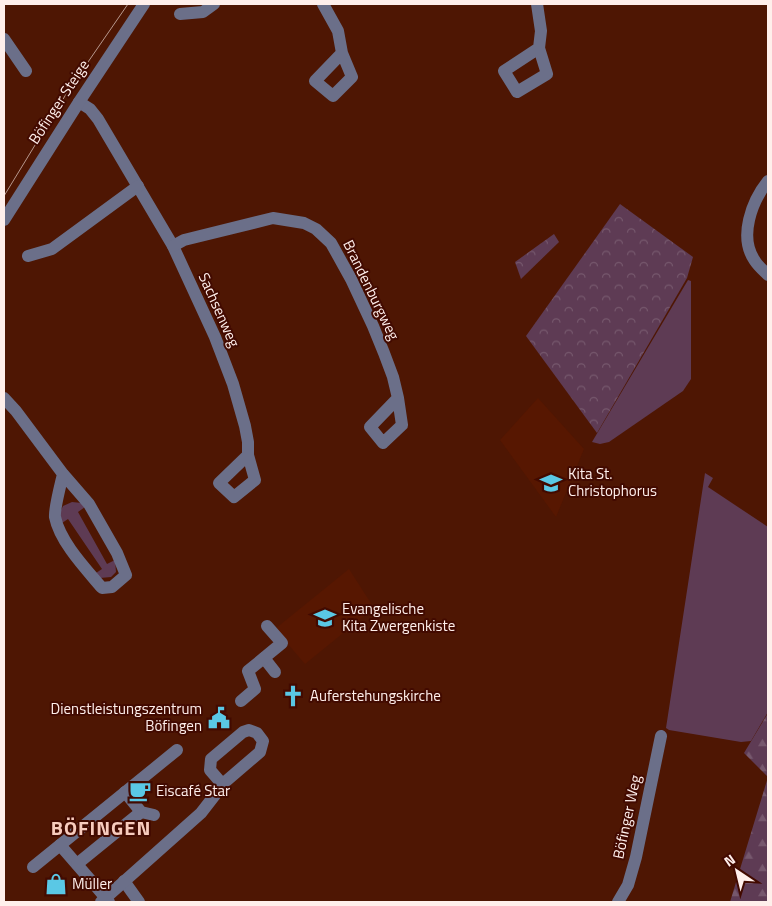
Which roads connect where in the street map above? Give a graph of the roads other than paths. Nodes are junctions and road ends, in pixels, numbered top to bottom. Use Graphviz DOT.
graph roads {
  1 [pos="144,4"];
  2 [pos="214,4"];
  3 [pos="323,4"];
  4 [pos="537,4"];
  5 [pos="180,14"];
  6 [pos="4,39"];
  7 [pos="539,48"];
  8 [pos="342,52"];
  9 [pos="26,71"];
  10 [pos="79,102"];
  11 [pos="768,181"];
  12 [pos="138,186"];
  13 [pos="6,210"];
  14 [pos="173,246"];
  15 [pos="28,256"];
  16 [pos="768,275"];
  17 [pos="398,398"];
  18 [pos="6,405"];
  19 [pos="248,455"];
  20 [pos="63,474"];
  21 [pos="81,495"];
  22 [pos="57,505"];
  23 [pos="267,626"];
  24 [pos="264,658"];
  25 [pos="275,672"];
  26 [pos="241,701"];
  27 [pos="660,736"];
  28 [pos="177,750"];
  29 [pos="223,785"];
  30 [pos="125,792"];
  31 [pos="141,812"];
  32 [pos="154,815"];
  33 [pos="60,844"];
  34 [pos="77,864"];
  35 [pos="33,867"];
  36 [pos="124,881"];
  37 [pos="101,902"];
  38 [pos="110,902"];
  39 [pos="139,902"];
  40 [pos="618,902"];
  1 -- 10 [label="street, Böfinger Steige"];
  2 -- 5 [label="street"];
  3 -- 8 [label="street"];
  4 -- 7 [label="street"];
  6 -- 9 [label="street"];
  10 -- 12 [label="street, Sachsenweg"];
  10 -- 13 [label="street, Böfinger Steige"];
  11 -- 16 [label="street"];
  12 -- 14 [label="street, Sachsenweg"];
  12 -- 15 [label="street"];
  14 -- 17 [label="street, Brandenburgweg"];
  14 -- 19 [label="street, Sachsenweg"];
  18 -- 20 [label="street"];
  20 -- 21 [label="street"];
  20 -- 22 [label="street"];
  21 -- 22 [label="street"];
  21 -- 22 [label="street"];
  23 -- 24 [label="street"];
  24 -- 25 [label="street"];
  24 -- 26 [label="street"];
  27 -- 40 [label="street, Böfinger Weg"];
  28 -- 30 [label="street"];
  29 -- 29 [label="street"];
  29 -- 36 [label="street"];
  30 -- 31 [label="street"];
  30 -- 33 [label="street"];
  31 -- 32 [label="street"];
  31 -- 34 [label="street"];
  33 -- 34 [label="street"];
  33 -- 35 [label="street"];
  34 -- 38 [label="street, bridge"];
  36 -- 37 [label="street"];
  36 -- 39 [label="street"];
}
